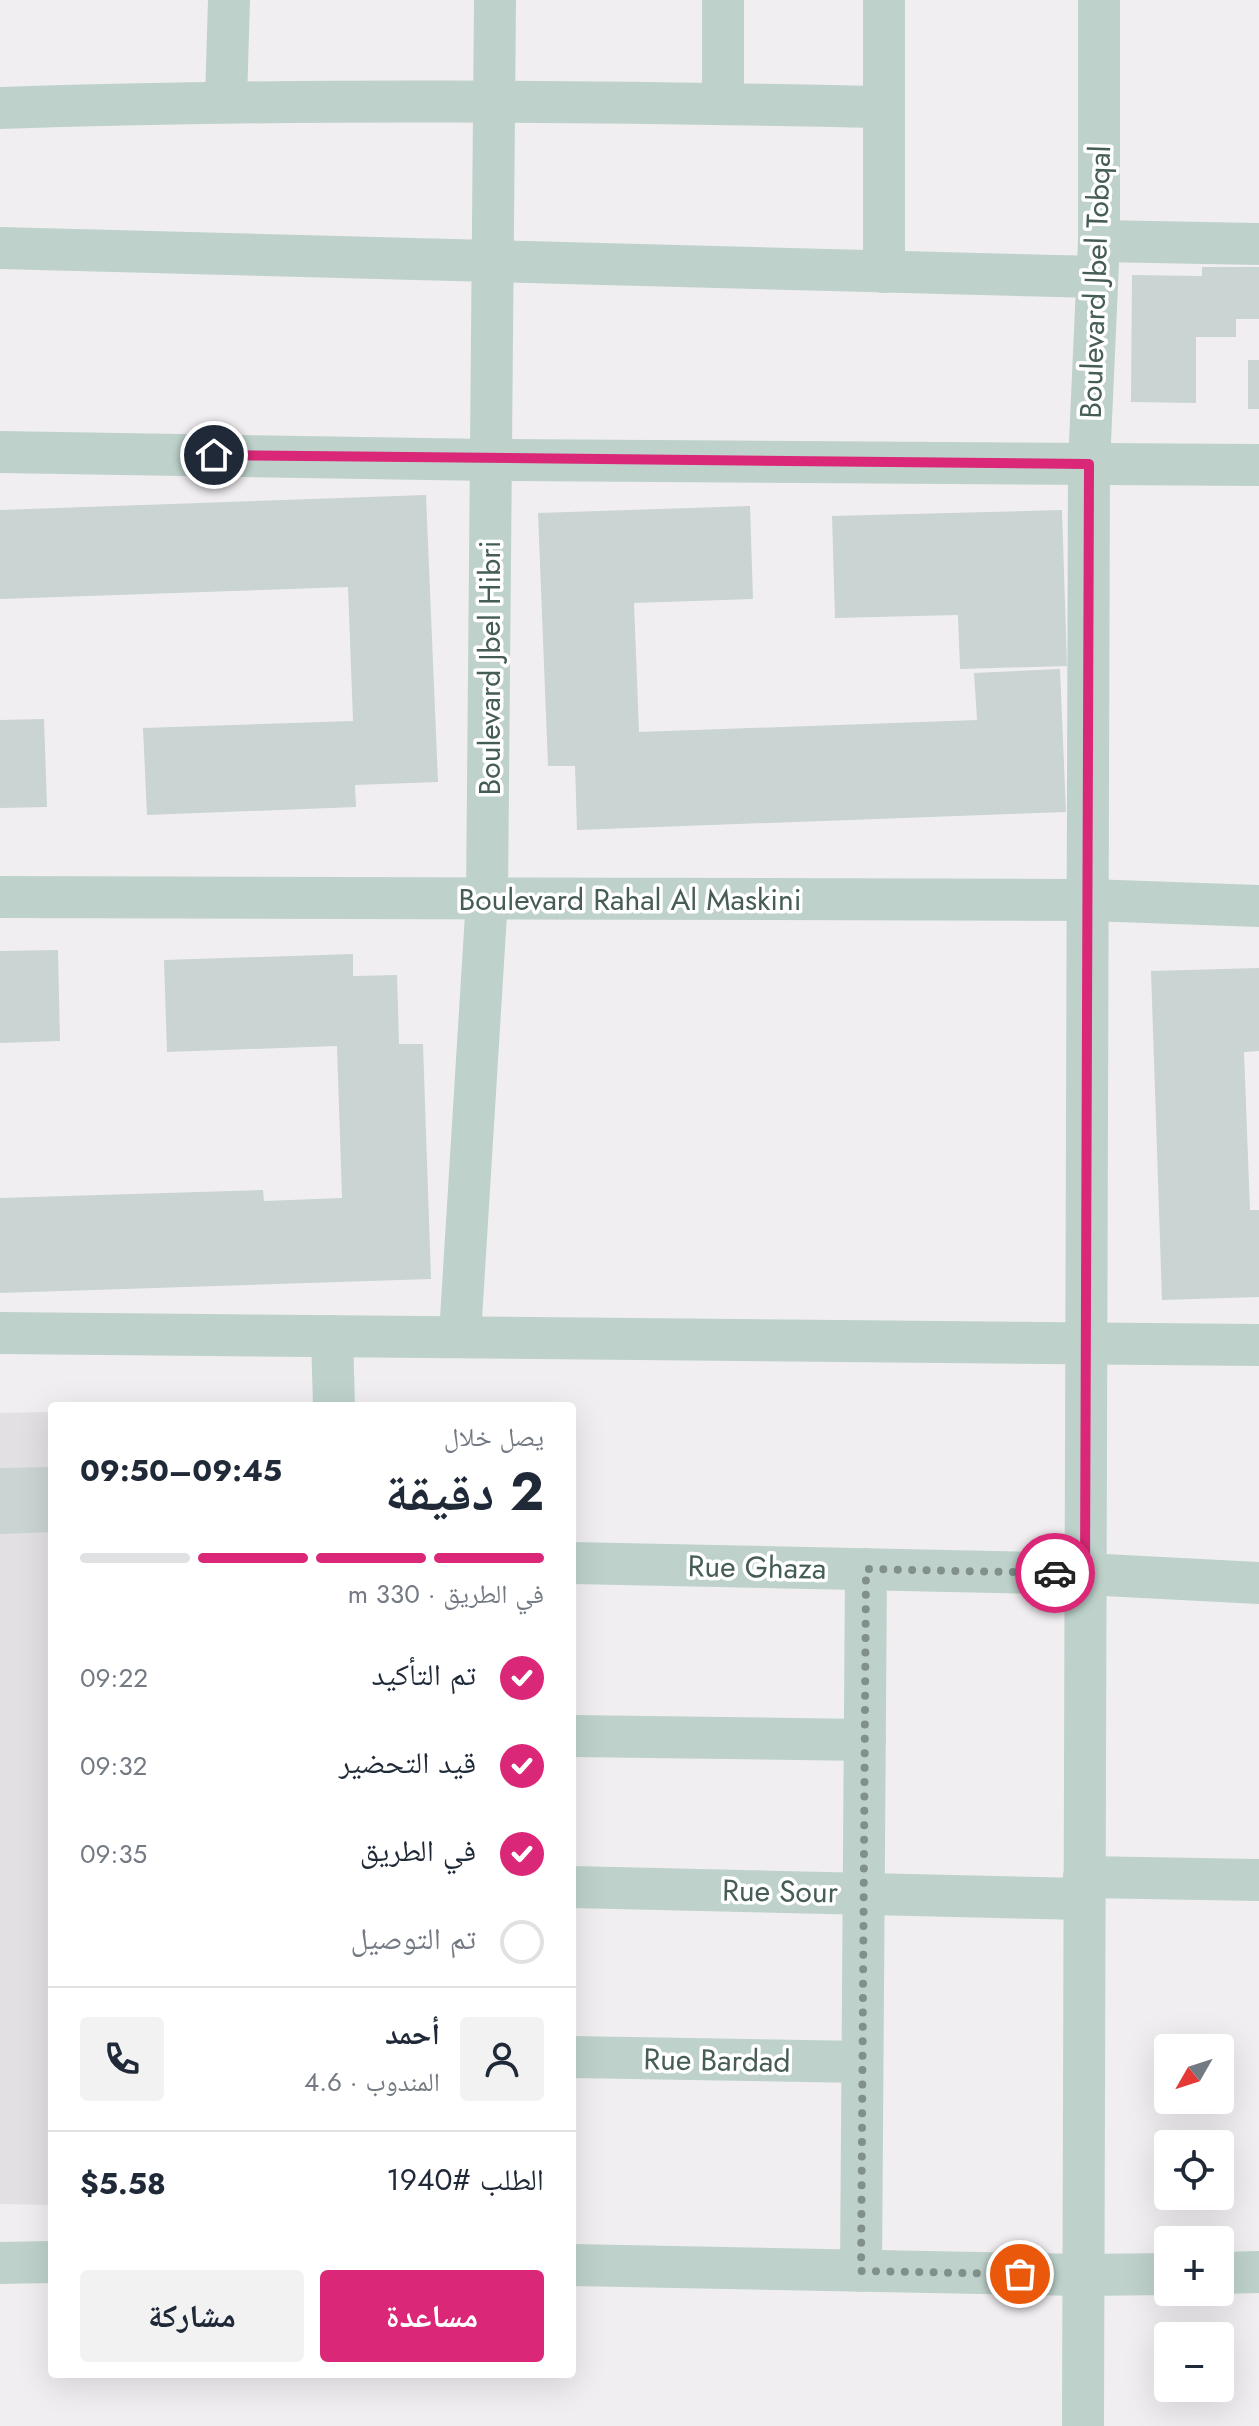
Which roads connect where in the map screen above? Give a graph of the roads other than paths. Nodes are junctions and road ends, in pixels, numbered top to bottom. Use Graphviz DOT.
graph roads {
  1 [pos="229,0"];
  2 [pos="495,0"];
  3 [pos="723,0"];
  4 [pos="884,0"];
  5 [pos="1099,0"];
  6 [pos="493,99"];
  7 [pos="226,100"];
  8 [pos="723,104"];
  9 [pos="884,107"];
  10 [pos="0,108"];
  11 [pos="1259,244"];
  12 [pos="0,248"];
  13 [pos="1098,259"];
  14 [pos="492,261"];
  15 [pos="884,272"];
  16 [pos="0,452"];
  17 [pos="490,460"];
  18 [pos="1089,464"];
  19 [pos="1259,465"];
  20 [pos="0,897"];
  21 [pos="487,898"];
  22 [pos="1089,900"];
  23 [pos="1259,906"];
  24 [pos="0,1333"];
  25 [pos="460,1335"];
  26 [pos="332,1336"];
  27 [pos="1086,1342"];
  28 [pos="1259,1345"];
  29 [pos="334,1402"];
  30 [pos="576,1563"];
  31 [pos="866,1569"];
  32 [pos="1085,1574"];
  33 [pos="1259,1583"];
  34 [pos="576,1736"];
  35 [pos="865,1740"];
  36 [pos="1259,1880"];
  37 [pos="576,1887"];
  38 [pos="1084,1888"];
  39 [pos="864,1892"];
  40 [pos="576,2057"];
  41 [pos="862,2062"];
  42 [pos="48,2262"];
  43 [pos="0,2263"];
  44 [pos="576,2265"];
  45 [pos="861,2271"];
  46 [pos="1259,2272"];
  47 [pos="1234,2273"];
  48 [pos="1154,2274"];
  49 [pos="1084,2275"];
  50 [pos="1083,2426"];
  1 -- 7 [label="street"];
  2 -- 6 [label="street, Boulevard Jbel Hibri"];
  3 -- 8 [label="street"];
  4 -- 9 [label="street"];
  5 -- 13 [label="street, Boulevard Jbel Tobqal"];
  6 -- 7 [label="street"];
  6 -- 8 [label="street"];
  6 -- 14 [label="street, Boulevard Jbel Hibri"];
  7 -- 10 [label="street"];
  8 -- 9 [label="street"];
  9 -- 15 [label="street"];
  11 -- 13 [label="street"];
  12 -- 14 [label="street"];
  13 -- 15 [label="street"];
  13 -- 18 [label="street, Boulevard Jbel Tobqal"];
  14 -- 15 [label="street"];
  14 -- 17 [label="street, Boulevard Jbel Hibri"];
  16 -- 17 [label="street"];
  17 -- 18 [label="street"];
  17 -- 21 [label="street, Boulevard Jbel Hibri"];
  18 -- 19 [label="street"];
  18 -- 22 [label="street, Boulevard Jbel Tobqal"];
  20 -- 21 [label="street, Boulevard Rahal Al Maskini"];
  21 -- 22 [label="street, Boulevard Rahal Al Maskini"];
  21 -- 25 [label="street, Boulevard Jbel Hibri"];
  22 -- 23 [label="street, Boulevard Rahal Al Maskini"];
  22 -- 27 [label="street, Boulevard Jbel Tobqal"];
  24 -- 26 [label="street"];
  25 -- 26 [label="street"];
  25 -- 27 [label="street"];
  26 -- 29 [label="street"];
  27 -- 28 [label="street"];
  27 -- 32 [label="street, Boulevard Jbel Tobqal"];
  30 -- 31 [label="street, Rue Ghaza"];
  31 -- 32 [label="street, Rue Ghaza"];
  31 -- 35 [label="street"];
  32 -- 33 [label="street, Rue Ghaza"];
  32 -- 38 [label="street, Boulevard Jbel Tobqal"];
  34 -- 35 [label="street"];
  35 -- 39 [label="street"];
  36 -- 38 [label="street, Rue Sour"];
  37 -- 39 [label="street, Rue Sour"];
  38 -- 39 [label="street, Rue Sour"];
  38 -- 49 [label="street, Boulevard Jbel Tobqal"];
  39 -- 41 [label="street"];
  40 -- 41 [label="street, Rue Bardad"];
  41 -- 45 [label="street"];
  42 -- 43 [label="street"];
  44 -- 45 [label="street"];
  45 -- 49 [label="street"];
  46 -- 47 [label="street"];
  48 -- 49 [label="street"];
  49 -- 50 [label="street, Boulevard Jbel Tobqal"];
}
